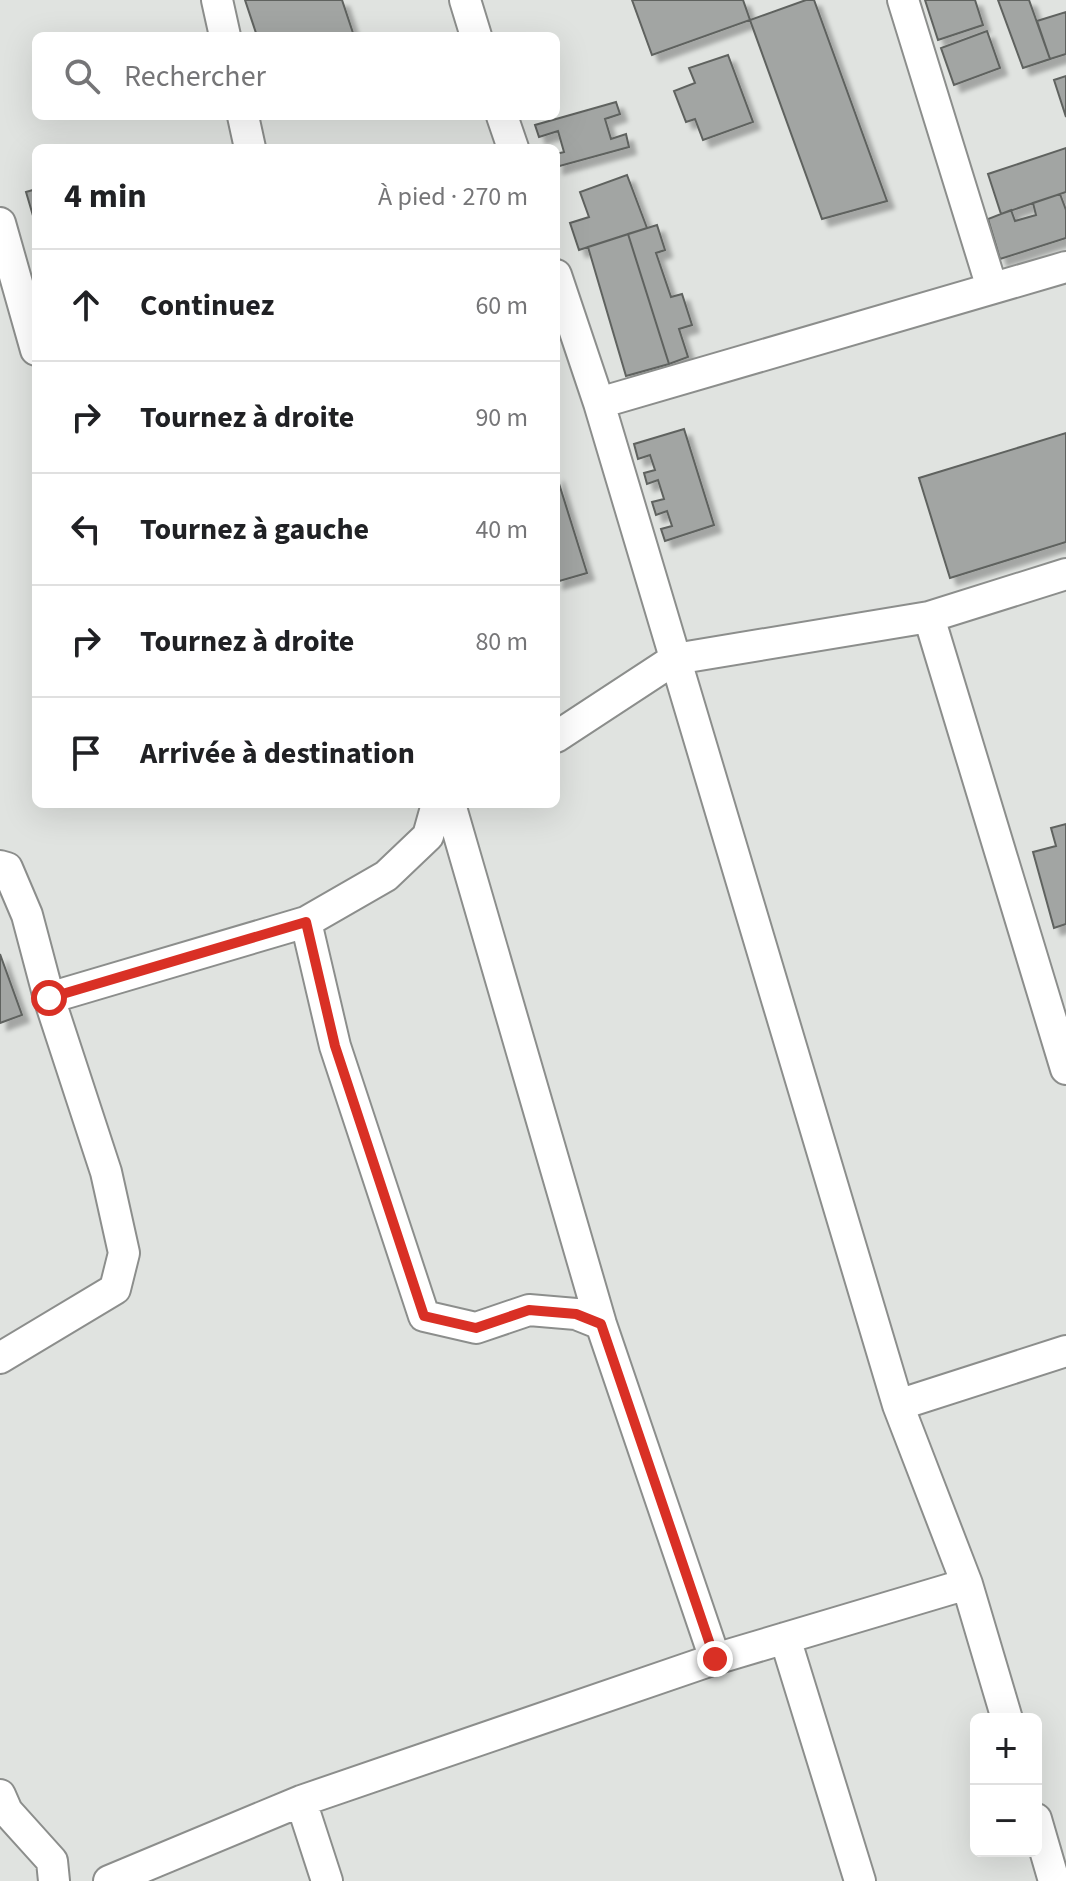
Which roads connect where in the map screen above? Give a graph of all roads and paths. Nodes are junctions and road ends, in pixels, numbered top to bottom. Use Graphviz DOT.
graph roads {
  1 [pos="217,0"];
  2 [pos="465,0"];
  3 [pos="903,0"];
  4 [pos="224,32"];
  5 [pos="475,32"];
  6 [pos="244,120"];
  7 [pos="503,120"];
  8 [pos="249,144"];
  9 [pos="512,144"];
  10 [pos="0,223"];
  11 [pos="1066,267"];
  12 [pos="560,287"];
  13 [pos="992,288"];
  14 [pos="32,336"];
  15 [pos="599,403"];
  16 [pos="1066,574"];
  17 [pos="929,617"];
  18 [pos="675,659"];
  19 [pos="560,734"];
  20 [pos="436,808"];
  21 [pos="451,808"];
  22 [pos="0,866"];
  23 [pos="306,922"];
  24 [pos="49,998"];
  25 [pos="1066,1069"];
  26 [pos="601,1324"];
  27 [pos="1066,1351"];
  28 [pos="0,1358"];
  29 [pos="898,1405"];
  30 [pos="967,1584"];
  31 [pos="785,1638"];
  32 [pos="715,1659"];
  33 [pos="1005,1713"];
  34 [pos="0,1795"];
  35 [pos="301,1801"];
  36 [pos="1042,1840"];
  37 [pos="54,1881"];
  38 [pos="109,1881"];
  39 [pos="327,1881"];
  40 [pos="860,1881"];
  41 [pos="1054,1881"];
  1 -- 4 [label="street"];
  2 -- 5 [label="street"];
  3 -- 13 [label="street"];
  6 -- 8 [label="street"];
  7 -- 9 [label="street"];
  10 -- 14 [label="street"];
  11 -- 13 [label="street"];
  12 -- 15 [label="street"];
  13 -- 15 [label="street"];
  15 -- 18 [label="street"];
  16 -- 17 [label="street"];
  17 -- 18 [label="street"];
  17 -- 25 [label="street"];
  18 -- 19 [label="street"];
  18 -- 29 [label="street"];
  20 -- 23 [label="street"];
  21 -- 26 [label="street"];
  22 -- 24 [label="street"];
  23 -- 24 [label="street"];
  23 -- 26 [label="street"];
  24 -- 28 [label="street"];
  26 -- 32 [label="street"];
  27 -- 29 [label="street"];
  29 -- 30 [label="street"];
  30 -- 31 [label="street"];
  30 -- 33 [label="street"];
  31 -- 32 [label="street"];
  31 -- 40 [label="street"];
  32 -- 35 [label="street"];
  34 -- 37 [label="street"];
  35 -- 38 [label="street"];
  35 -- 39 [label="street"];
  36 -- 41 [label="street"];
}
